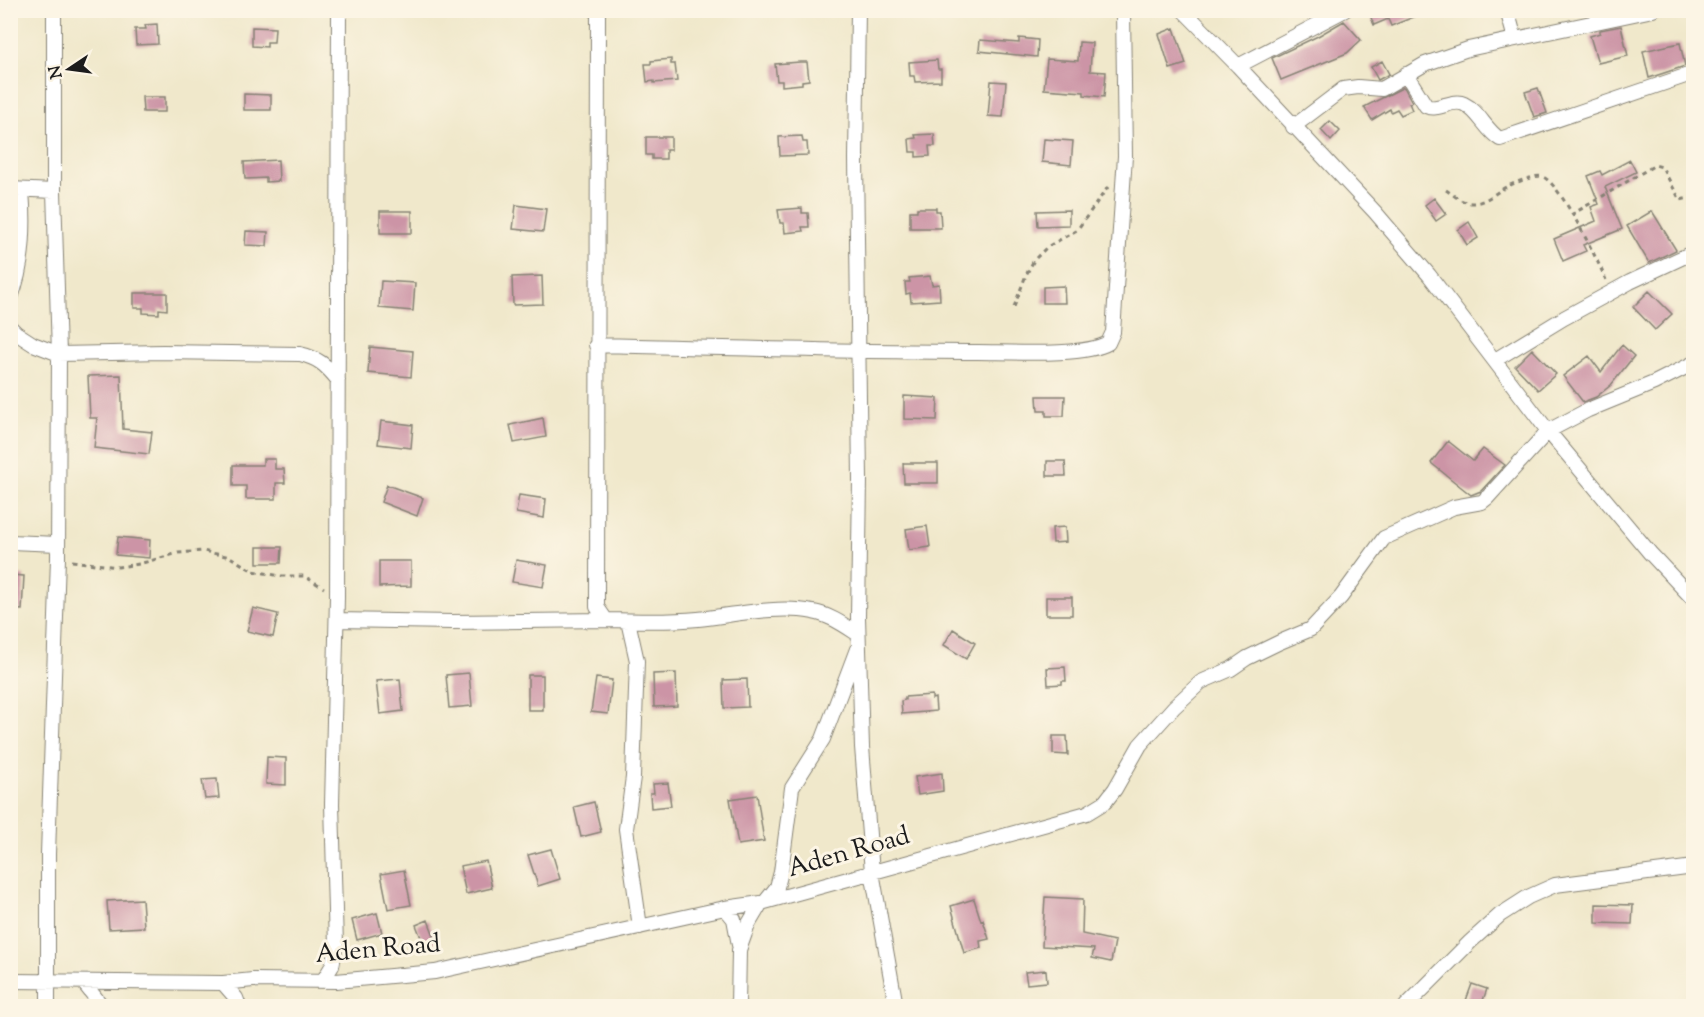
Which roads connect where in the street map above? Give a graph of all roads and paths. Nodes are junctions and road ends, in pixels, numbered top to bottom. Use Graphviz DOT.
graph roads {
  1 [pos="54,10"];
  2 [pos="339,10"];
  3 [pos="598,10"];
  4 [pos="858,10"];
  5 [pos="1123,10"];
  6 [pos="1183,10"];
  7 [pos="1345,10"];
  8 [pos="1507,10"];
  9 [pos="1653,10"];
  10 [pos="1515,39"];
  11 [pos="1238,66"];
  12 [pos="1694,73"];
  13 [pos="1406,74"];
  14 [pos="1293,127"];
  15 [pos="1109,185"];
  16 [pos="16,189"];
  17 [pos="1446,190"];
  18 [pos="54,191"];
  19 [pos="1694,197"];
  20 [pos="1571,215"];
  21 [pos="1694,252"];
  22 [pos="1612,292"];
  23 [pos="10,300"];
  24 [pos="1014,307"];
  25 [pos="10,327"];
  26 [pos="596,345"];
  27 [pos="860,352"];
  28 [pos="59,354"];
  29 [pos="1495,360"];
  30 [pos="1694,363"];
  31 [pos="338,380"];
  32 [pos="1548,431"];
  33 [pos="10,542"];
  34 [pos="58,551"];
  35 [pos="337,597"];
  36 [pos="1694,600"];
  37 [pos="337,620"];
  38 [pos="606,620"];
  39 [pos="628,621"];
  40 [pos="858,639"];
  41 [pos="1694,867"];
  42 [pos="872,872"];
  43 [pos="763,903"];
  44 [pos="725,908"];
  45 [pos="640,927"];
  46 [pos="739,950"];
  47 [pos="10,981"];
  48 [pos="323,981"];
  49 [pos="48,982"];
  50 [pos="83,982"];
  51 [pos="223,983"];
  52 [pos="48,1006"];
  53 [pos="102,1006"];
  54 [pos="238,1006"];
  55 [pos="738,1006"];
  56 [pos="896,1006"];
  57 [pos="1406,1006"];
  1 -- 18 [label="street"];
  2 -- 31 [label="street"];
  3 -- 26 [label="street"];
  4 -- 27 [label="street"];
  5 -- 27 [label="street"];
  6 -- 11 [label="street"];
  7 -- 11 [label="street"];
  8 -- 10 [label="street"];
  9 -- 10 [label="street"];
  10 -- 13 [label="street"];
  11 -- 14 [label="street"];
  12 -- 13 [label="street"];
  13 -- 14 [label="street"];
  14 -- 29 [label="street"];
  15 -- 24 [label="path"];
  16 -- 18 [label="street"];
  16 -- 23 [label="street"];
  17 -- 20 [label="path"];
  18 -- 28 [label="street"];
  19 -- 20 [label="path"];
  20 -- 22 [label="path"];
  21 -- 22 [label="street"];
  22 -- 29 [label="street"];
  25 -- 28 [label="street"];
  26 -- 27 [label="street"];
  26 -- 38 [label="street"];
  27 -- 40 [label="street"];
  28 -- 31 [label="street"];
  28 -- 34 [label="street"];
  29 -- 32 [label="street"];
  30 -- 32 [label="street, Aden Road"];
  31 -- 35 [label="street"];
  32 -- 36 [label="street"];
  32 -- 42 [label="street, Aden Road"];
  33 -- 34 [label="street"];
  34 -- 35 [label="path"];
  34 -- 49 [label="street"];
  35 -- 37 [label="street"];
  37 -- 38 [label="street"];
  37 -- 48 [label="street"];
  38 -- 39 [label="street"];
  39 -- 40 [label="street"];
  39 -- 45 [label="street"];
  40 -- 42 [label="street"];
  40 -- 43 [label="street"];
  41 -- 57 [label="street"];
  42 -- 43 [label="street, Aden Road"];
  42 -- 56 [label="street"];
  43 -- 44 [label="street, Aden Road"];
  43 -- 46 [label="street"];
  44 -- 45 [label="street, Aden Road"];
  44 -- 46 [label="street"];
  45 -- 48 [label="street, Aden Road"];
  46 -- 55 [label="street"];
  47 -- 49 [label="street, Aden Road"];
  48 -- 51 [label="street, Aden Road"];
  49 -- 50 [label="street, Aden Road"];
  49 -- 52 [label="street"];
  50 -- 51 [label="street, Aden Road"];
  50 -- 53 [label="street"];
  51 -- 54 [label="street"];
}
